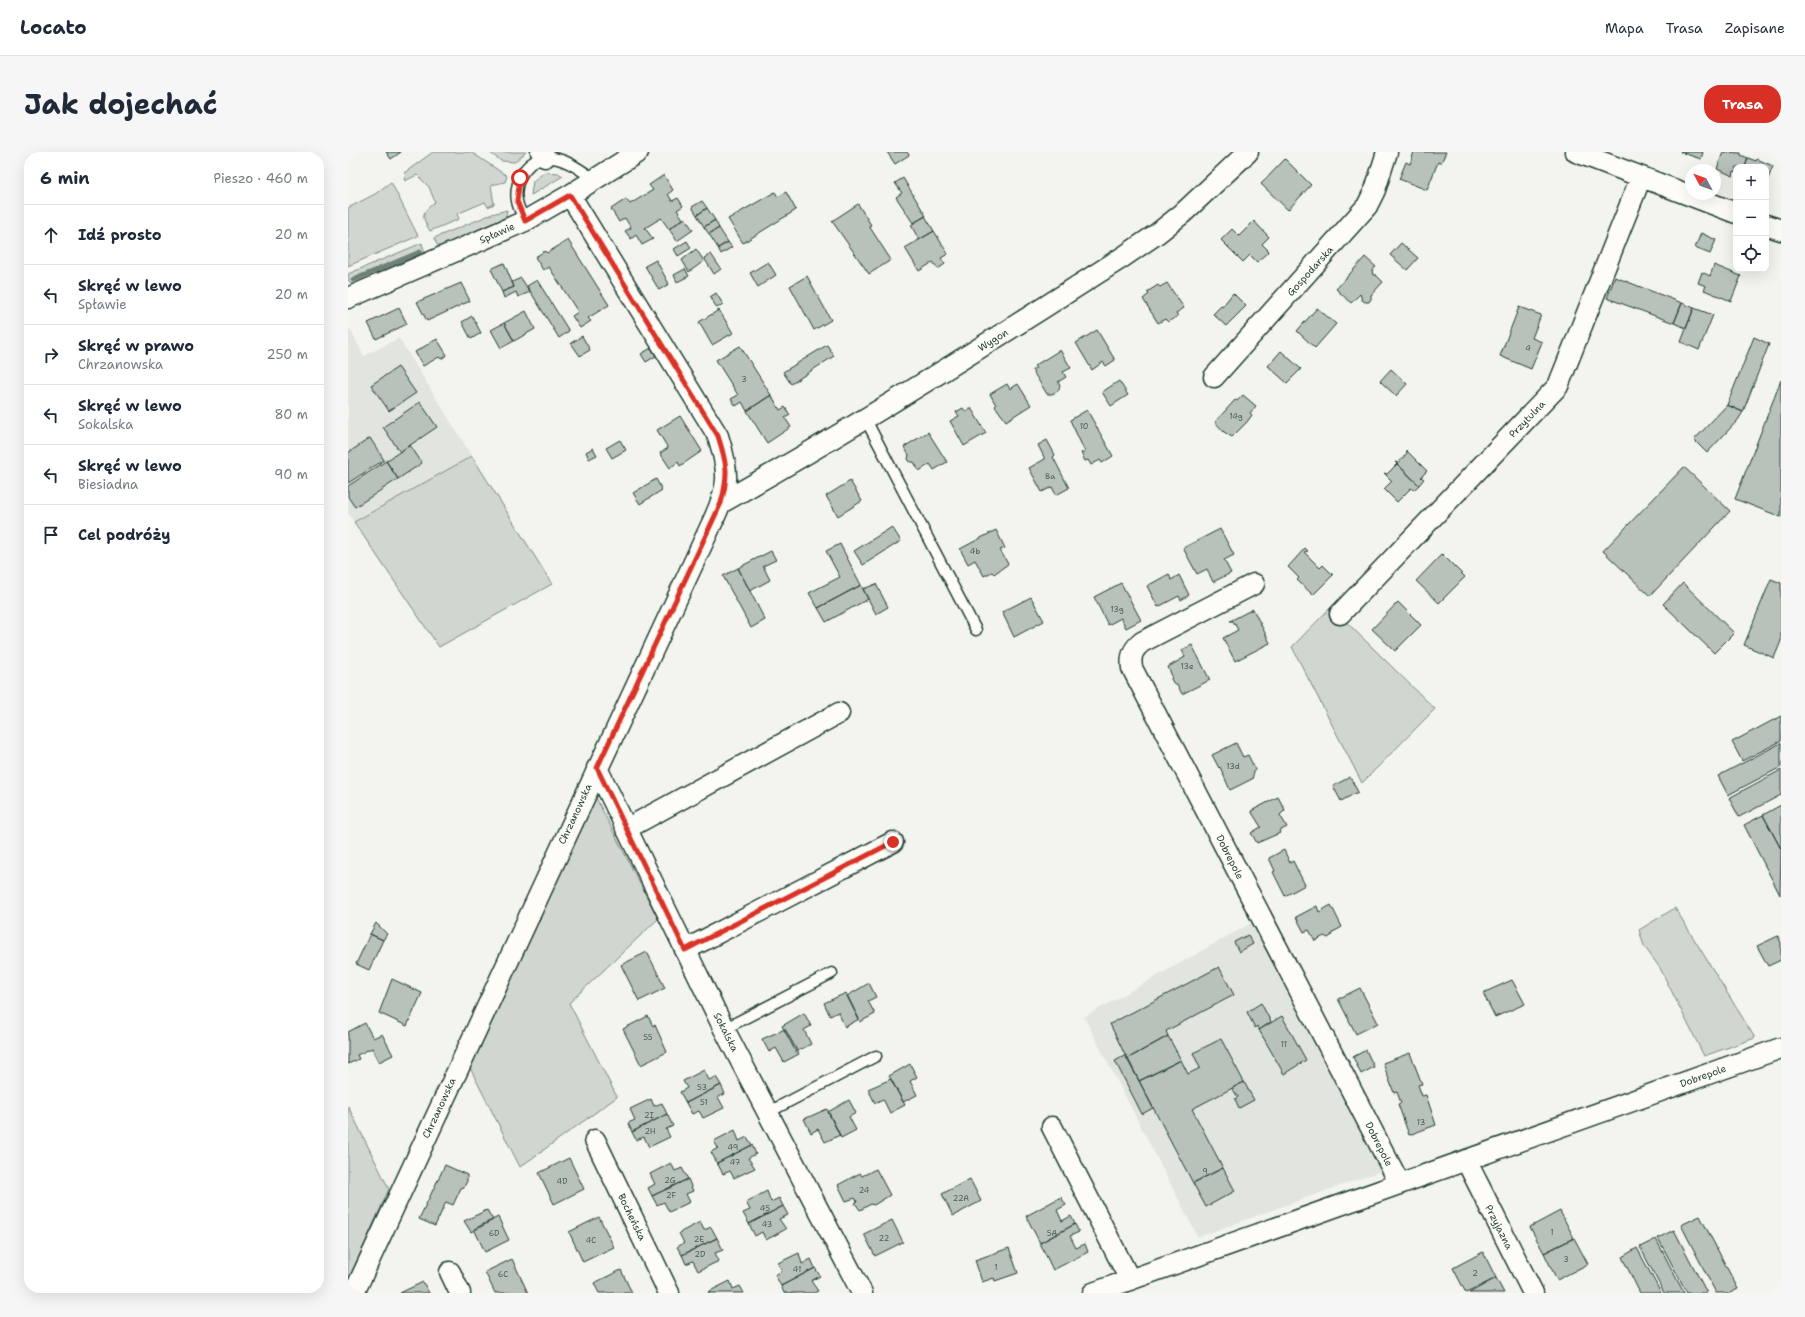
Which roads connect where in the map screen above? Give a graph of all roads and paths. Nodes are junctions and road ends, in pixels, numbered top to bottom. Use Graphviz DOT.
graph roads {
  1 [pos="638,152"];
  2 [pos="1248,152"];
  3 [pos="1387,152"];
  4 [pos="1576,152"];
  5 [pos="543,155"];
  6 [pos="1641,177"];
  7 [pos="594,179"];
  8 [pos="570,195"];
  9 [pos="1733,212"];
  10 [pos="525,221"];
  11 [pos="1769,226"];
  12 [pos="1781,230"];
  13 [pos="348,298"];
  14 [pos="1214,377"];
  15 [pos="866,420"];
  16 [pos="721,503"];
  17 [pos="1254,584"];
  18 [pos="1340,614"];
  19 [pos="976,630"];
  20 [pos="839,713"];
  21 [pos="597,768"];
  22 [pos="626,829"];
  23 [pos="893,842"];
  24 [pos="685,950"];
  25 [pos="832,973"];
  26 [pos="724,1029"];
  27 [pos="1781,1048"];
  28 [pos="876,1056"];
  29 [pos="767,1113"];
  30 [pos="1052,1127"];
  31 [pos="595,1140"];
  32 [pos="1466,1160"];
  33 [pos="1400,1184"];
  34 [pos="450,1272"];
  35 [pos="1130,1280"];
  36 [pos="354,1293"];
  37 [pos="460,1293"];
  38 [pos="669,1293"];
  39 [pos="862,1293"];
  40 [pos="1093,1293"];
  41 [pos="1533,1293"];
  1 -- 7 [label="street, Spławie"];
  2 -- 15 [label="street, Wygon"];
  3 -- 14 [label="street, Gospodarska"];
  4 -- 6 [label="street"];
  5 -- 7 [label="lane"];
  5 -- 10 [label="lane"];
  6 -- 9 [label="street"];
  6 -- 18 [label="street, Przytulna"];
  7 -- 8 [label="street, Spławie"];
  8 -- 10 [label="street, Spławie"];
  8 -- 16 [label="street, Chrzanowska"];
  10 -- 13 [label="street, Spławie"];
  11 -- 12 [label="street"];
  15 -- 16 [label="street, Wygon"];
  15 -- 19 [label="lane"];
  16 -- 21 [label="street, Chrzanowska"];
  17 -- 33 [label="street, Dobrepole"];
  20 -- 22 [label="street"];
  21 -- 22 [label="street, Sokalska"];
  21 -- 36 [label="street, Chrzanowska"];
  22 -- 24 [label="street, Sokalska"];
  23 -- 24 [label="street"];
  24 -- 26 [label="street, Sokalska"];
  25 -- 26 [label="lane"];
  26 -- 29 [label="street, Sokalska"];
  27 -- 32 [label="street, Dobrepole"];
  28 -- 29 [label="lane"];
  29 -- 39 [label="street, Sokalska"];
  30 -- 35 [label="street"];
  31 -- 38 [label="street, Bocheńska"];
  32 -- 33 [label="street, Dobrepole"];
  32 -- 41 [label="street, Przyjazna"];
  33 -- 35 [label="street, Dobrepole"];
  34 -- 37 [label="street"];
  35 -- 40 [label="street, Dobrepole"];
}
